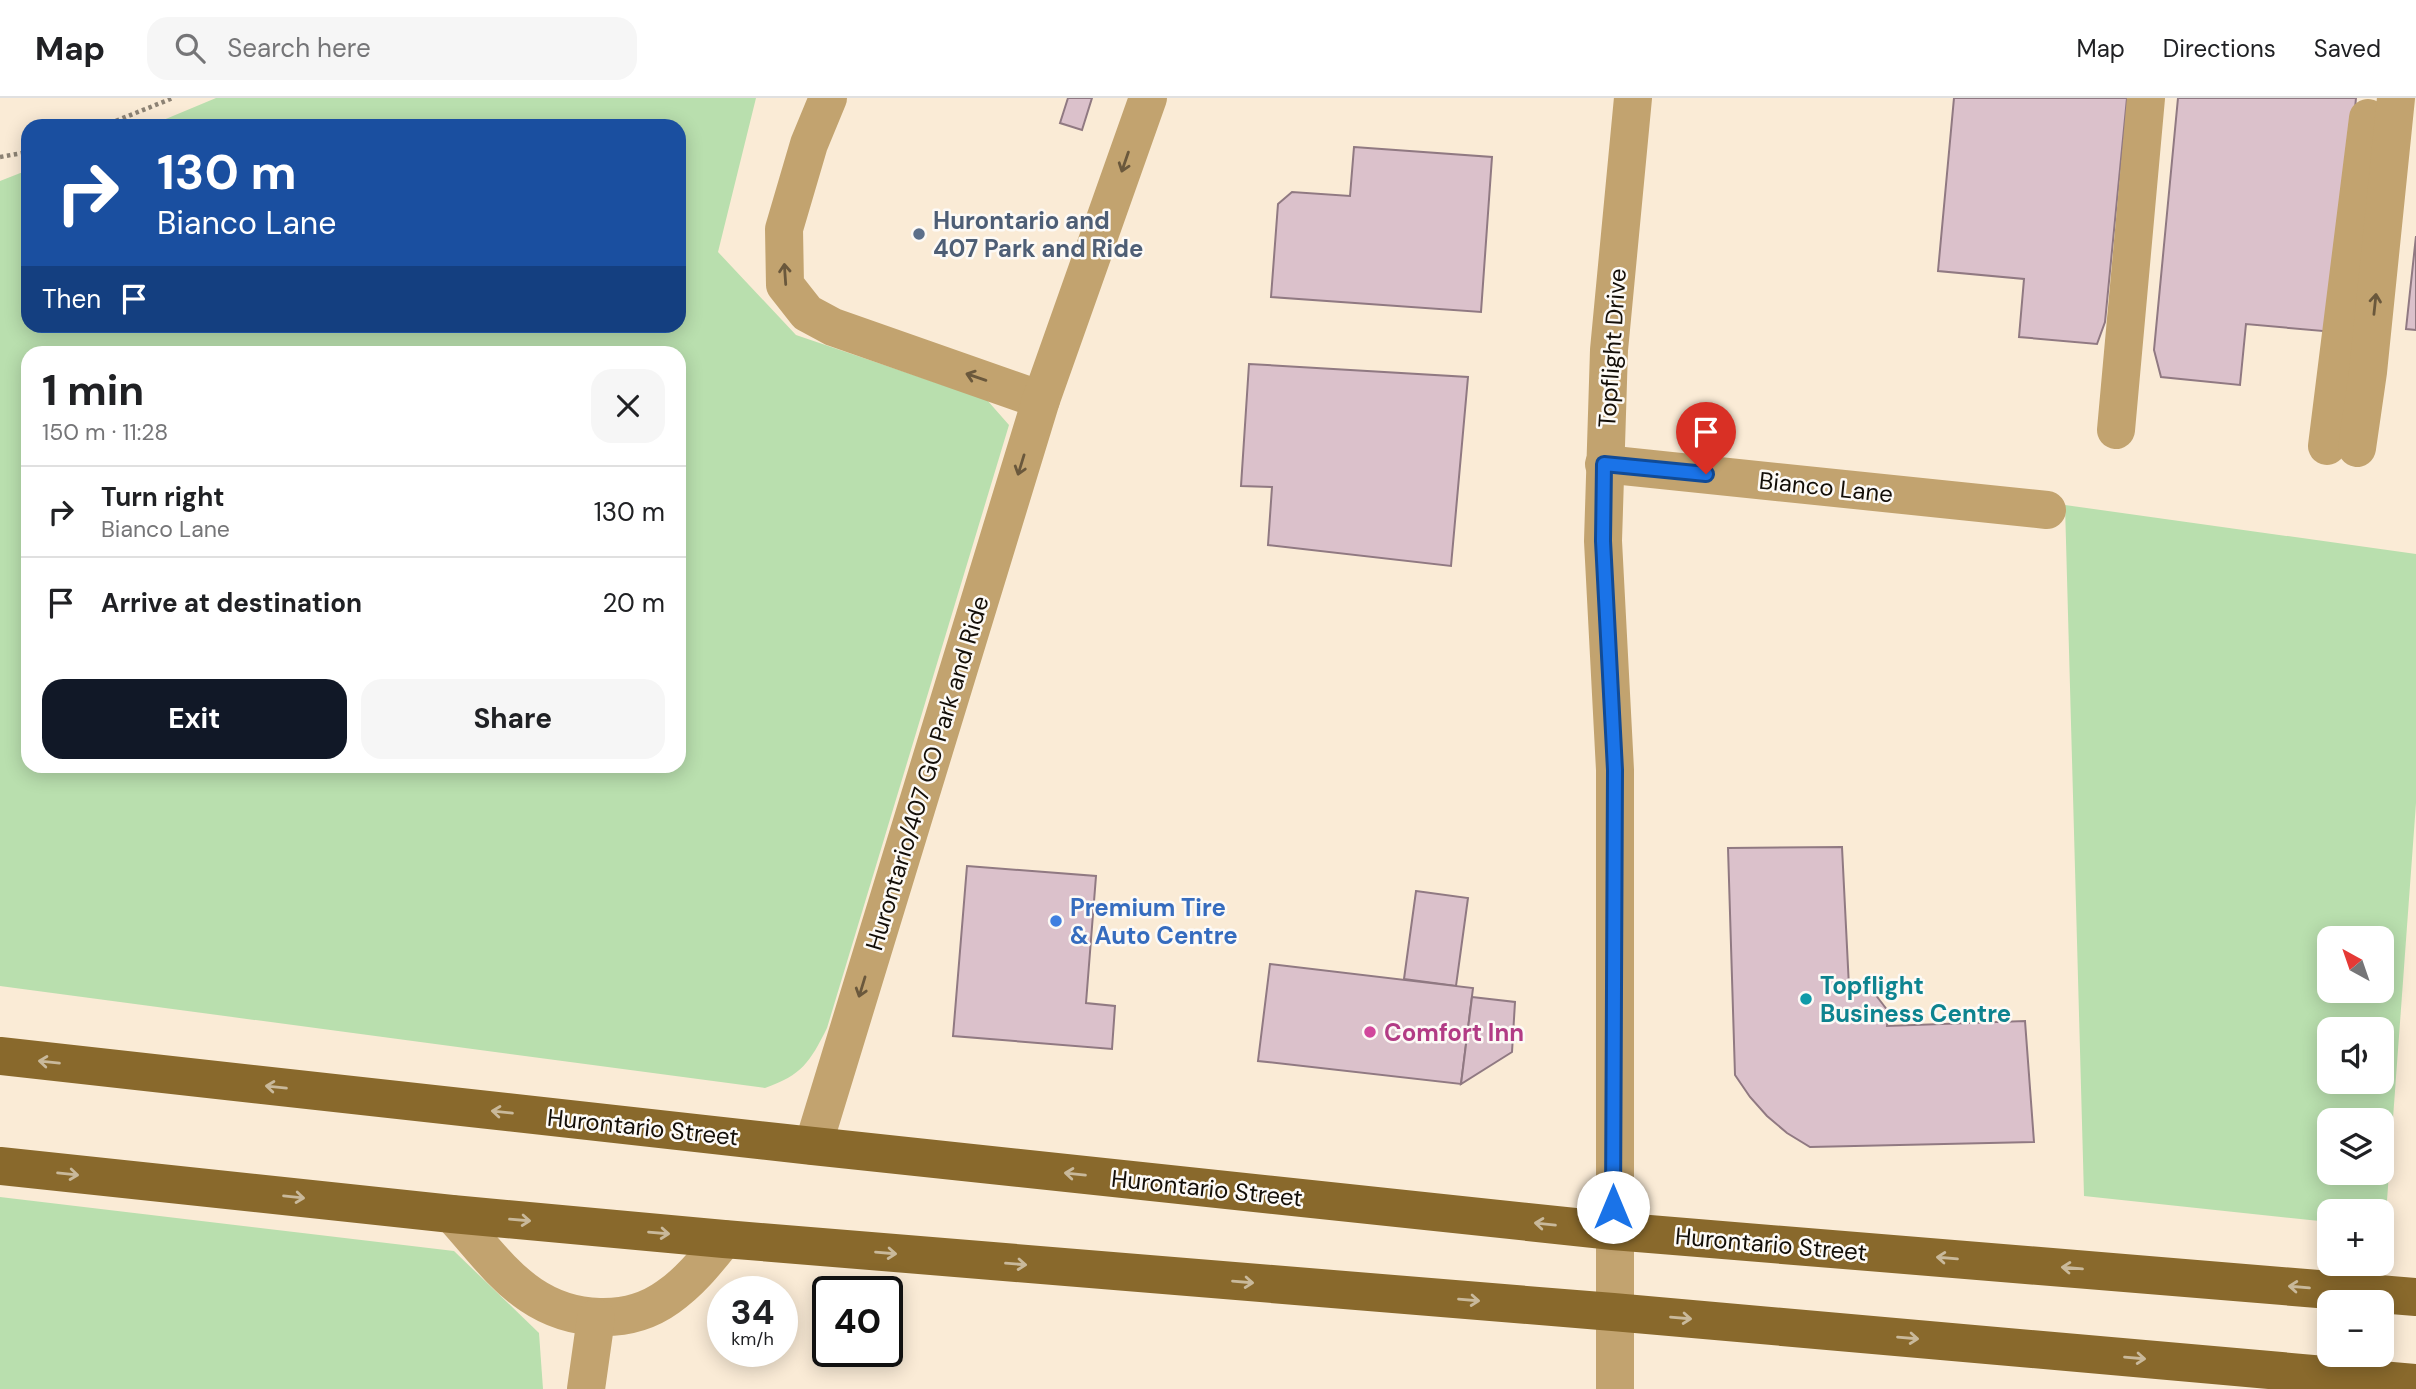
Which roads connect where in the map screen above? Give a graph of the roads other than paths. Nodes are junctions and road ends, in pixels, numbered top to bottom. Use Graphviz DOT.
graph roads {
  1 [pos="828,98"];
  2 [pos="1148,98"];
  3 [pos="1633,98"];
  4 [pos="2146,98"];
  5 [pos="2371,98"];
  6 [pos="2396,98"];
  7 [pos="1041,400"];
  8 [pos="2116,430"];
  9 [pos="1604,464"];
  10 [pos="2047,510"];
  11 [pos="0,1056"];
  12 [pos="813,1146"];
  13 [pos="0,1166"];
  14 [pos="452,1214"];
  15 [pos="1613,1231"];
  16 [pos="724,1239"];
  17 [pos="2416,1297"];
  18 [pos="1613,1312"];
  19 [pos="596,1318"];
  20 [pos="2416,1383"];
  21 [pos="586,1389"];
  22 [pos="1615,1389"];
  7 -- 1 [label="street, one-way"];
  2 -- 7 [label="street, Hurontario/407 GO Park and Ride, one-way"];
  3 -- 9 [label="street, Topflight Drive"];
  4 -- 8 [label="street"];
  5 -- 6 [label="street, one-way"];
  7 -- 12 [label="street, Hurontario/407 GO Park and Ride, one-way"];
  9 -- 10 [label="street, Bianco Lane"];
  9 -- 15 [label="street, Topflight Drive"];
  12 -- 11 [label="main road, Hurontario Street, one-way"];
  15 -- 12 [label="main road, Hurontario Street, one-way"];
  13 -- 14 [label="main road, one-way"];
  14 -- 16 [label="main road, one-way"];
  14 -- 19 [label="street"];
  17 -- 15 [label="main road, Hurontario Street, one-way"];
  15 -- 18 [label="street, Topflight Drive"];
  16 -- 18 [label="main road, one-way"];
  16 -- 19 [label="street"];
  18 -- 20 [label="main road, one-way"];
  18 -- 22 [label="street, Topflight Drive"];
  19 -- 21 [label="street"];
}
